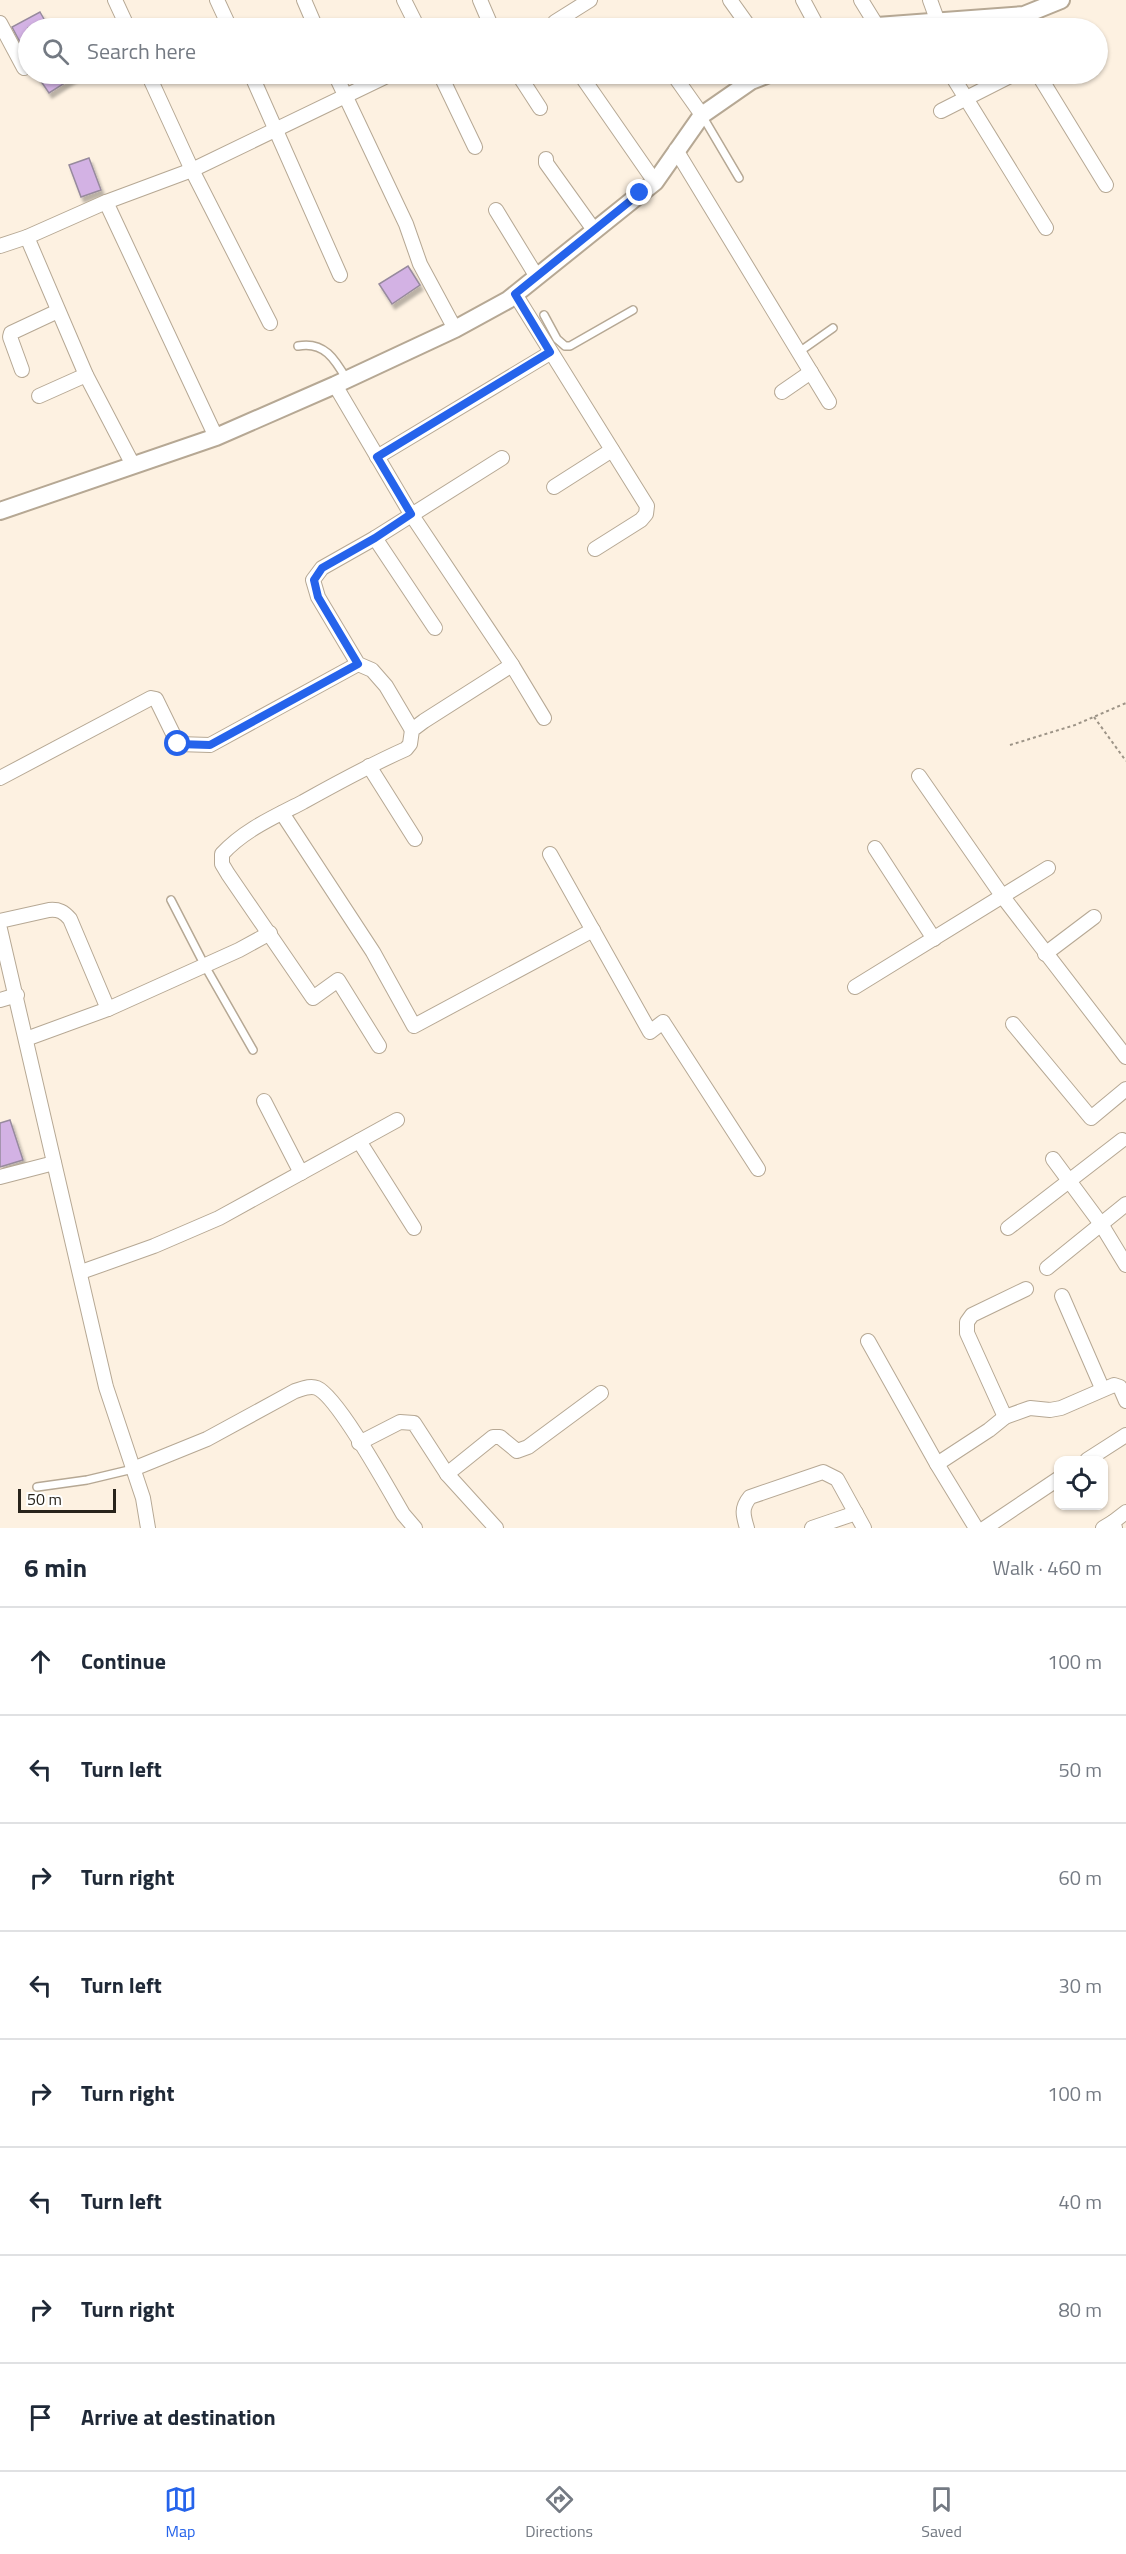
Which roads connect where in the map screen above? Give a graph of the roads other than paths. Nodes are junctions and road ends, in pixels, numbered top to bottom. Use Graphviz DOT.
graph roads {
  1 [pos="115,0"];
  2 [pos="217,0"];
  3 [pos="304,0"];
  4 [pos="404,0"];
  5 [pos="480,0"];
  6 [pos="590,0"];
  7 [pos="730,0"];
  8 [pos="803,0"];
  9 [pos="861,0"];
  10 [pos="930,0"];
  11 [pos="1061,0"];
  12 [pos="123,18"];
  13 [pos="226,18"];
  14 [pos="312,18"];
  15 [pos="413,18"];
  16 [pos="487,18"];
  17 [pos="561,18"];
  18 [pos="743,18"];
  19 [pos="813,18"];
  20 [pos="868,18"];
  21 [pos="937,18"];
  22 [pos="1020,18"];
  23 [pos="0,23"];
  24 [pos="18,57"];
  25 [pos="153,84"];
  26 [pos="256,84"];
  27 [pos="339,84"];
  28 [pos="369,84"];
  29 [pos="445,84"];
  30 [pos="524,84"];
  31 [pos="587,84"];
  32 [pos="680,84"];
  33 [pos="747,84"];
  34 [pos="958,84"];
  35 [pos="994,84"];
  36 [pos="1044,84"];
  37 [pos="344,95"];
  38 [pos="967,97"];
  39 [pos="540,108"];
  40 [pos="941,111"];
  41 [pos="702,115"];
  42 [pos="278,130"];
  43 [pos="475,147"];
  44 [pos="676,150"];
  45 [pos="546,159"];
  46 [pos="192,170"];
  47 [pos="739,178"];
  48 [pos="655,182"];
  49 [pos="1106,184"];
  50 [pos="106,202"];
  51 [pos="496,210"];
  52 [pos="1046,228"];
  53 [pos="594,230"];
  54 [pos="27,237"];
  55 [pos="0,246"];
  56 [pos="340,275"];
  57 [pos="537,277"];
  58 [pos="515,294"];
  59 [pos="633,310"];
  60 [pos="58,311"];
  61 [pos="544,315"];
  62 [pos="270,323"];
  63 [pos="833,328"];
  64 [pos="455,329"];
  65 [pos="298,346"];
  66 [pos="551,346"];
  67 [pos="799,351"];
  68 [pos="22,370"];
  69 [pos="811,372"];
  70 [pos="86,375"];
  71 [pos="341,382"];
  72 [pos="782,392"];
  73 [pos="39,396"];
  74 [pos="829,402"];
  75 [pos="216,437"];
  76 [pos="612,450"];
  77 [pos="377,457"];
  78 [pos="502,458"];
  79 [pos="133,465"];
  80 [pos="554,487"];
  81 [pos="0,511"];
  82 [pos="411,514"];
  83 [pos="375,538"];
  84 [pos="595,549"];
  85 [pos="435,628"];
  86 [pos="358,664"];
  87 [pos="512,665"];
  88 [pos="544,718"];
  89 [pos="412,730"];
  90 [pos="369,766"];
  91 [pos="919,776"];
  92 [pos="0,777"];
  93 [pos="282,813"];
  94 [pos="415,839"];
  95 [pos="875,848"];
  96 [pos="550,854"];
  97 [pos="1048,868"];
  98 [pos="1003,897"];
  99 [pos="171,900"];
  100 [pos="1094,917"];
  101 [pos="0,921"];
  102 [pos="0,929"];
  103 [pos="593,930"];
  104 [pos="270,933"];
  105 [pos="934,939"];
  106 [pos="1045,954"];
  107 [pos="205,966"];
  108 [pos="855,987"];
  109 [pos="16,995"];
  110 [pos="0,1000"];
  111 [pos="108,1009"];
  112 [pos="1013,1024"];
  113 [pos="26,1038"];
  114 [pos="379,1046"];
  115 [pos="253,1050"];
  116 [pos="1126,1057"];
  117 [pos="1126,1089"];
  118 [pos="264,1101"];
  119 [pos="397,1120"];
  120 [pos="1122,1140"];
  121 [pos="359,1141"];
  122 [pos="1053,1159"];
  123 [pos="54,1163"];
  124 [pos="758,1169"];
  125 [pos="301,1173"];
  126 [pos="0,1177"];
  127 [pos="1068,1180"];
  128 [pos="1126,1204"];
  129 [pos="1101,1224"];
  130 [pos="414,1228"];
  131 [pos="1008,1228"];
  132 [pos="1126,1265"];
  133 [pos="1047,1268"];
  134 [pos="81,1272"];
  135 [pos="1026,1290"];
  136 [pos="1062,1296"];
  137 [pos="868,1341"];
  138 [pos="1102,1388"];
  139 [pos="601,1393"];
  140 [pos="1126,1401"];
  141 [pos="1005,1417"];
  142 [pos="1126,1435"];
  143 [pos="359,1443"];
  144 [pos="1094,1456"];
  145 [pos="937,1464"];
  146 [pos="133,1469"];
  147 [pos="447,1474"];
  148 [pos="1054,1482"];
  149 [pos="37,1487"];
  150 [pos="1126,1512"];
  151 [pos="856,1513"];
  152 [pos="1110,1526"];
  153 [pos="148,1528"];
  154 [pos="415,1528"];
  155 [pos="496,1528"];
  156 [pos="747,1528"];
  157 [pos="812,1528"];
  158 [pos="864,1528"];
  159 [pos="976,1528"];
  160 [pos="985,1528"];
  1 -- 12 [label="street"];
  2 -- 13 [label="street"];
  3 -- 14 [label="street"];
  4 -- 15 [label="street"];
  5 -- 16 [label="street"];
  6 -- 17 [label="street"];
  7 -- 18 [label="street"];
  8 -- 19 [label="street"];
  9 -- 20 [label="street"];
  10 -- 21 [label="street"];
  11 -- 22 [label="street"];
  23 -- 24 [label="street"];
  25 -- 46 [label="street"];
  26 -- 42 [label="street"];
  27 -- 37 [label="street"];
  28 -- 37 [label="street"];
  29 -- 43 [label="street"];
  30 -- 39 [label="street"];
  31 -- 48 [label="street"];
  32 -- 41 [label="street"];
  33 -- 41 [label="street"];
  34 -- 38 [label="street"];
  35 -- 38 [label="street"];
  36 -- 49 [label="street"];
  37 -- 42 [label="street"];
  37 -- 64 [label="street"];
  38 -- 40 [label="street"];
  38 -- 52 [label="street"];
  41 -- 44 [label="street"];
  41 -- 47 [label="lane"];
  42 -- 46 [label="street"];
  42 -- 56 [label="street"];
  44 -- 48 [label="street"];
  44 -- 67 [label="street"];
  45 -- 53 [label="street"];
  46 -- 50 [label="street"];
  46 -- 62 [label="street"];
  48 -- 53 [label="street"];
  50 -- 54 [label="street"];
  50 -- 75 [label="street"];
  51 -- 57 [label="street"];
  53 -- 57 [label="street"];
  54 -- 55 [label="street"];
  54 -- 60 [label="street"];
  57 -- 58 [label="street"];
  58 -- 64 [label="street"];
  58 -- 66 [label="street"];
  59 -- 66 [label="lane"];
  60 -- 68 [label="street"];
  60 -- 70 [label="street"];
  61 -- 66 [label="lane"];
  63 -- 67 [label="lane"];
  64 -- 71 [label="street"];
  65 -- 71 [label="lane"];
  66 -- 76 [label="street"];
  66 -- 77 [label="street"];
  67 -- 69 [label="street"];
  69 -- 72 [label="street"];
  69 -- 74 [label="street"];
  70 -- 73 [label="street"];
  70 -- 79 [label="street"];
  71 -- 75 [label="street"];
  71 -- 77 [label="street"];
  75 -- 79 [label="street"];
  76 -- 80 [label="street"];
  76 -- 84 [label="street"];
  77 -- 82 [label="street"];
  78 -- 82 [label="street"];
  79 -- 81 [label="street"];
  82 -- 83 [label="street"];
  82 -- 87 [label="street"];
  83 -- 85 [label="street"];
  83 -- 86 [label="street"];
  86 -- 89 [label="street"];
  86 -- 92 [label="street"];
  87 -- 88 [label="street"];
  87 -- 89 [label="street"];
  89 -- 90 [label="street"];
  90 -- 93 [label="street"];
  90 -- 94 [label="street"];
  91 -- 98 [label="street"];
  93 -- 103 [label="street"];
  93 -- 104 [label="street"];
  95 -- 105 [label="street"];
  96 -- 103 [label="street"];
  97 -- 98 [label="street"];
  98 -- 105 [label="street"];
  98 -- 106 [label="street"];
  99 -- 107 [label="lane"];
  100 -- 106 [label="street"];
  101 -- 111 [label="street"];
  102 -- 109 [label="street"];
  103 -- 124 [label="street"];
  104 -- 107 [label="street"];
  104 -- 114 [label="street"];
  105 -- 108 [label="street"];
  106 -- 116 [label="street"];
  107 -- 111 [label="street"];
  107 -- 115 [label="lane"];
  109 -- 110 [label="street"];
  109 -- 113 [label="street"];
  111 -- 113 [label="street"];
  112 -- 117 [label="street"];
  113 -- 123 [label="street"];
  118 -- 125 [label="street"];
  119 -- 121 [label="street"];
  120 -- 127 [label="street"];
  121 -- 125 [label="street"];
  121 -- 130 [label="street"];
  122 -- 127 [label="street"];
  123 -- 126 [label="street"];
  123 -- 134 [label="street"];
  125 -- 134 [label="street"];
  127 -- 129 [label="street"];
  127 -- 131 [label="street"];
  128 -- 129 [label="street"];
  129 -- 132 [label="street"];
  129 -- 133 [label="street"];
  134 -- 146 [label="street"];
  135 -- 141 [label="street"];
  136 -- 138 [label="street"];
  137 -- 145 [label="street"];
  138 -- 140 [label="street"];
  138 -- 141 [label="street"];
  139 -- 147 [label="street"];
  141 -- 145 [label="street"];
  142 -- 144 [label="street"];
  143 -- 146 [label="street"];
  143 -- 147 [label="street"];
  143 -- 154 [label="street"];
  145 -- 159 [label="street"];
  146 -- 149 [label="lane"];
  146 -- 153 [label="street"];
  147 -- 155 [label="street"];
  148 -- 160 [label="street"];
  150 -- 152 [label="street"];
  151 -- 156 [label="street"];
  151 -- 157 [label="street"];
  151 -- 158 [label="street"];
}
